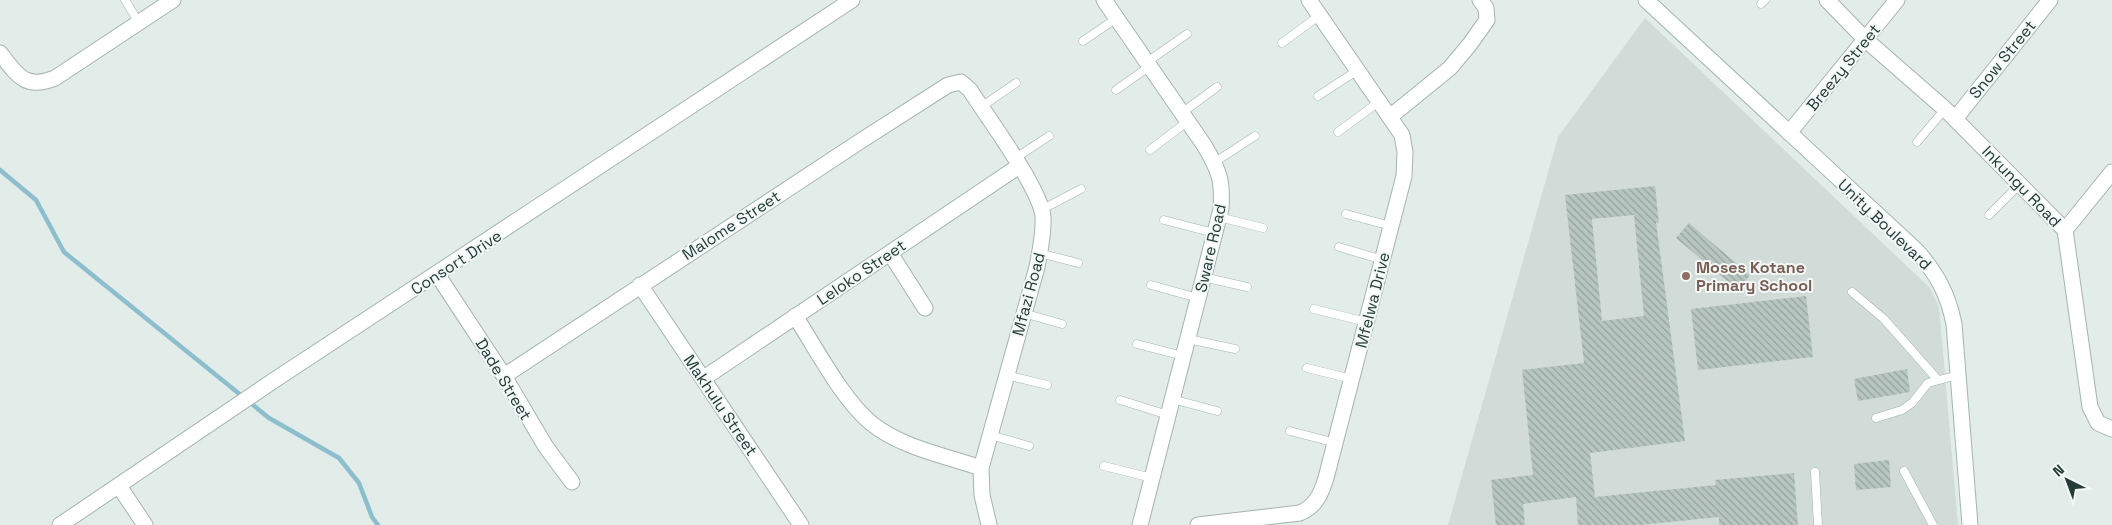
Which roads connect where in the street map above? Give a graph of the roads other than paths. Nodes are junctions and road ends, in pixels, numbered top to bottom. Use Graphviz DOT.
graph roads {
  1 [pos="124,0"];
  2 [pos="173,0"];
  3 [pos="852,0"];
  4 [pos="1104,0"];
  5 [pos="1309,0"];
  6 [pos="1480,0"];
  7 [pos="1646,0"];
  8 [pos="1827,0"];
  9 [pos="1897,0"];
  10 [pos="2050,0"];
  11 [pos="1320,16"];
  12 [pos="1117,18"];
  13 [pos="139,23"];
  14 [pos="1187,34"];
  15 [pos="1866,40"];
  16 [pos="1083,41"];
  17 [pos="1282,43"];
  18 [pos="0,52"];
  19 [pos="1148,64"];
  20 [pos="1358,70"];
  21 [pos="962,82"];
  22 [pos="1016,83"];
  23 [pos="1217,87"];
  24 [pos="1116,90"];
  25 [pos="1318,96"];
  26 [pos="1380,101"];
  27 [pos="981,107"];
  28 [pos="1950,114"];
  29 [pos="1185,116"];
  30 [pos="1391,116"];
  31 [pos="1338,132"];
  32 [pos="1789,133"];
  33 [pos="1049,136"];
  34 [pos="1255,136"];
  35 [pos="1917,142"];
  36 [pos="1150,150"];
  37 [pos="1215,162"];
  38 [pos="1016,163"];
  39 [pos="2112,172"];
  40 [pos="2021,183"];
  41 [pos="1081,189"];
  42 [pos="1041,210"];
  43 [pos="1346,214"];
  44 [pos="1989,215"];
  45 [pos="1219,217"];
  46 [pos="1164,220"];
  47 [pos="1392,226"];
  48 [pos="1264,228"];
  49 [pos="2065,230"];
  50 [pos="1214,233"];
  51 [pos="1339,247"];
  52 [pos="890,253"];
  53 [pos="1039,254"];
  54 [pos="1383,260"];
  55 [pos="1078,263"];
  56 [pos="437,274"];
  57 [pos="1203,277"];
  58 [pos="640,285"];
  59 [pos="1151,285"];
  60 [pos="1247,287"];
  61 [pos="1852,292"];
  62 [pos="1198,298"];
  63 [pos="925,308"];
  64 [pos="1314,309"];
  65 [pos="1023,313"];
  66 [pos="795,316"];
  67 [pos="1367,322"];
  68 [pos="1062,324"];
  69 [pos="1188,339"];
  70 [pos="1136,344"];
  71 [pos="1235,349"];
  72 [pos="1183,356"];
  73 [pos="1307,368"];
  74 [pos="1006,375"];
  75 [pos="1958,375"];
  76 [pos="504,376"];
  77 [pos="704,378"];
  78 [pos="1352,379"];
  79 [pos="1937,379"];
  80 [pos="1047,385"];
  81 [pos="1172,399"];
  82 [pos="1120,400"];
  83 [pos="1217,411"];
  84 [pos="1168,415"];
  85 [pos="1876,418"];
  86 [pos="2112,430"];
  87 [pos="1290,431"];
  88 [pos="990,435"];
  89 [pos="1336,443"];
  90 [pos="1028,446"];
  91 [pos="1104,466"];
  92 [pos="981,468"];
  93 [pos="1904,471"];
  94 [pos="1815,472"];
  95 [pos="1152,478"];
  96 [pos="572,482"];
  97 [pos="119,486"];
  98 [pos="60,525"];
  99 [pos="145,525"];
  100 [pos="801,525"];
  101 [pos="989,525"];
  102 [pos="1140,525"];
  103 [pos="1198,525"];
  104 [pos="1818,525"];
  105 [pos="1933,525"];
  106 [pos="1970,525"];
  1 -- 13 [label="lane"];
  2 -- 13 [label="street"];
  3 -- 56 [label="street, Consort Drive"];
  4 -- 12 [label="street, Sware Road"];
  5 -- 11 [label="street, Mfelwa Drive"];
  6 -- 30 [label="street"];
  7 -- 32 [label="street, Unity Boulevard"];
  8 -- 15 [label="street, Inkungu Road"];
  9 -- 15 [label="street, Breezy Street"];
  10 -- 28 [label="street, Snow Street"];
  11 -- 17 [label="lane"];
  11 -- 20 [label="street, Mfelwa Drive"];
  12 -- 16 [label="lane"];
  12 -- 19 [label="street, Sware Road"];
  13 -- 18 [label="street"];
  14 -- 19 [label="lane"];
  15 -- 28 [label="street, Inkungu Road"];
  15 -- 32 [label="street, Breezy Street"];
  19 -- 24 [label="lane"];
  19 -- 29 [label="street, Sware Road"];
  20 -- 25 [label="lane"];
  20 -- 26 [label="street, Mfelwa Drive"];
  21 -- 27 [label="street, Mfazi Road"];
  21 -- 58 [label="street, Malome Street"];
  22 -- 27 [label="lane"];
  23 -- 29 [label="lane"];
  26 -- 30 [label="street, Mfelwa Drive"];
  26 -- 31 [label="lane"];
  27 -- 38 [label="street, Mfazi Road"];
  28 -- 35 [label="lane"];
  28 -- 40 [label="street, Inkungu Road"];
  29 -- 36 [label="lane"];
  29 -- 37 [label="street, Sware Road"];
  30 -- 47 [label="street, Mfelwa Drive"];
  32 -- 75 [label="street, Unity Boulevard"];
  33 -- 38 [label="lane"];
  34 -- 37 [label="lane"];
  37 -- 45 [label="street, Sware Road"];
  38 -- 42 [label="street, Mfazi Road"];
  38 -- 52 [label="street, Leloko Street"];
  39 -- 49 [label="street"];
  40 -- 44 [label="lane"];
  40 -- 49 [label="street, Inkungu Road"];
  41 -- 42 [label="lane"];
  42 -- 53 [label="street, Mfazi Road"];
  43 -- 47 [label="lane"];
  45 -- 48 [label="lane"];
  45 -- 50 [label="street, Sware Road"];
  46 -- 50 [label="lane"];
  47 -- 54 [label="street, Mfelwa Drive"];
  49 -- 86 [label="street, Inkungu Road"];
  50 -- 57 [label="street, Sware Road"];
  51 -- 54 [label="lane"];
  52 -- 63 [label="street"];
  52 -- 66 [label="street, Leloko Street"];
  53 -- 55 [label="lane"];
  53 -- 65 [label="street, Mfazi Road"];
  54 -- 67 [label="street, Mfelwa Drive"];
  56 -- 76 [label="street, Dade Street"];
  56 -- 97 [label="street, Consort Drive"];
  57 -- 60 [label="lane"];
  57 -- 62 [label="street, Sware Road"];
  58 -- 76 [label="street, Malome Street"];
  58 -- 77 [label="street, Makhulu Street"];
  59 -- 62 [label="lane"];
  61 -- 79 [label="lane"];
  62 -- 69 [label="street, Sware Road"];
  64 -- 67 [label="lane"];
  65 -- 68 [label="lane"];
  65 -- 74 [label="street, Mfazi Road"];
  66 -- 77 [label="street, Leloko Street"];
  66 -- 92 [label="street"];
  67 -- 78 [label="street, Mfelwa Drive"];
  69 -- 71 [label="lane"];
  69 -- 72 [label="street, Sware Road"];
  70 -- 72 [label="lane"];
  72 -- 81 [label="street, Sware Road"];
  73 -- 78 [label="lane"];
  74 -- 80 [label="lane"];
  74 -- 88 [label="street, Mfazi Road"];
  75 -- 79 [label="lane"];
  75 -- 106 [label="street, Unity Boulevard"];
  76 -- 96 [label="street, Dade Street"];
  77 -- 100 [label="street, Makhulu Street"];
  78 -- 89 [label="street, Mfelwa Drive"];
  79 -- 85 [label="lane"];
  81 -- 83 [label="lane"];
  81 -- 84 [label="street, Sware Road"];
  82 -- 84 [label="lane"];
  84 -- 95 [label="street, Sware Road"];
  87 -- 89 [label="lane"];
  88 -- 90 [label="lane"];
  88 -- 92 [label="street, Mfazi Road"];
  89 -- 103 [label="street, Mfelwa Drive"];
  91 -- 95 [label="lane"];
  92 -- 101 [label="street, Mfazi Road"];
  93 -- 105 [label="lane"];
  94 -- 104 [label="lane"];
  95 -- 102 [label="street, Sware Road"];
  97 -- 98 [label="street, Consort Drive"];
  97 -- 99 [label="street"];
}
